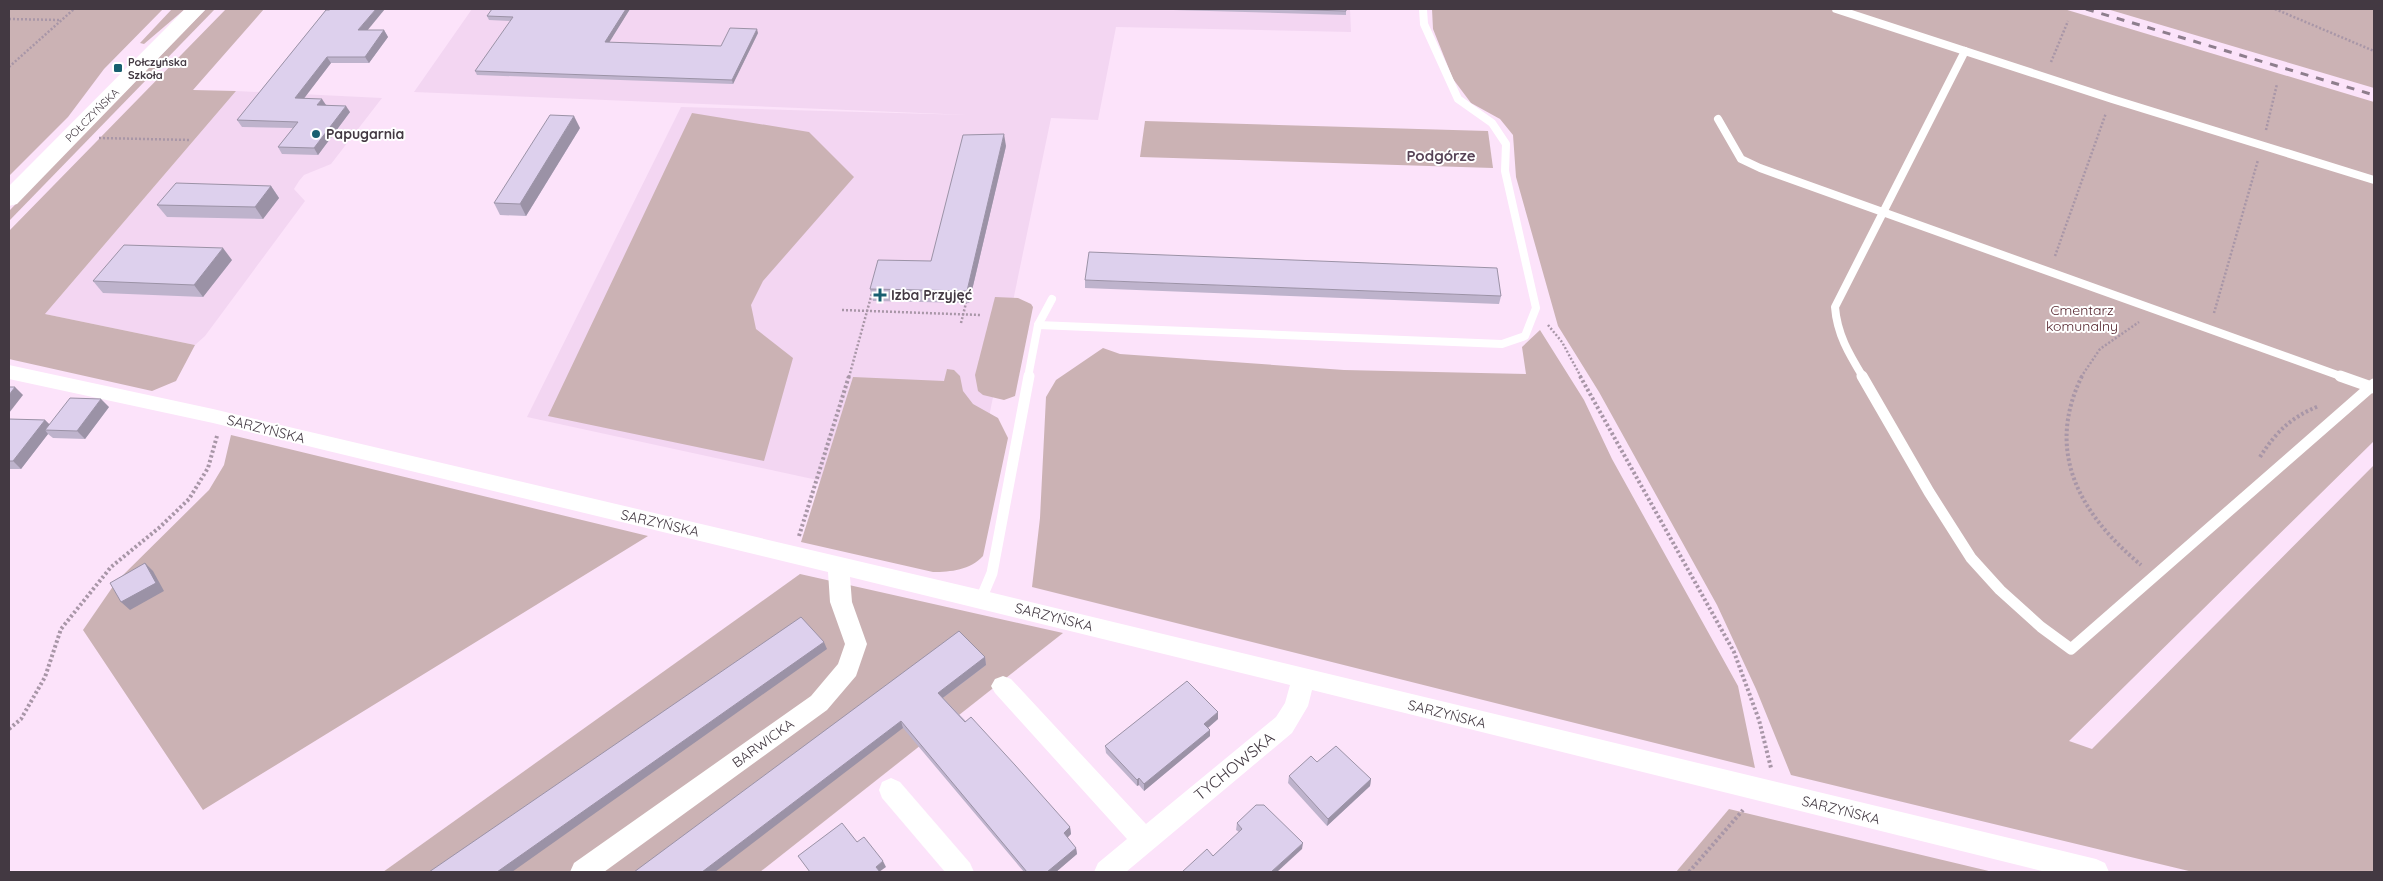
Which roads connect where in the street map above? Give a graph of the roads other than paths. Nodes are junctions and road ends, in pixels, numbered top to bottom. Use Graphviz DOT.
graph roads {
  1 [pos="196,9"];
  2 [pos="1423,9"];
  3 [pos="1836,9"];
  4 [pos="1965,51"];
  5 [pos="1718,119"];
  6 [pos="2374,180"];
  7 [pos="9,199"];
  8 [pos="1885,212"];
  9 [pos="1052,299"];
  10 [pos="1038,325"];
  11 [pos="9,372"];
  12 [pos="2373,386"];
  13 [pos="839,566"];
  14 [pos="982,599"];
  15 [pos="1303,678"];
  16 [pos="1003,686"];
  17 [pos="891,790"];
  18 [pos="1144,840"];
  19 [pos="583,872"];
  20 [pos="961,872"];
  21 [pos="1107,872"];
  22 [pos="2096,872"];
  1 -- 7 [label="main road, POŁCZYŃSKA"];
  2 -- 10 [label="lane"];
  3 -- 4 [label="lane"];
  4 -- 6 [label="lane"];
  4 -- 8 [label="lane"];
  5 -- 8 [label="lane"];
  8 -- 12 [label="lane"];
  8 -- 12 [label="lane"];
  9 -- 10 [label="lane"];
  10 -- 14 [label="lane"];
  11 -- 13 [label="street, SARZYŃSKA"];
  13 -- 14 [label="street, SARZYŃSKA"];
  13 -- 19 [label="street, BARWICKA"];
  14 -- 15 [label="street, SARZYŃSKA"];
  15 -- 18 [label="street, TYCHOWSKA"];
  15 -- 22 [label="street, SARZYŃSKA"];
  16 -- 18 [label="street"];
  17 -- 20 [label="street"];
  18 -- 21 [label="street, TYCHOWSKA"];
}
